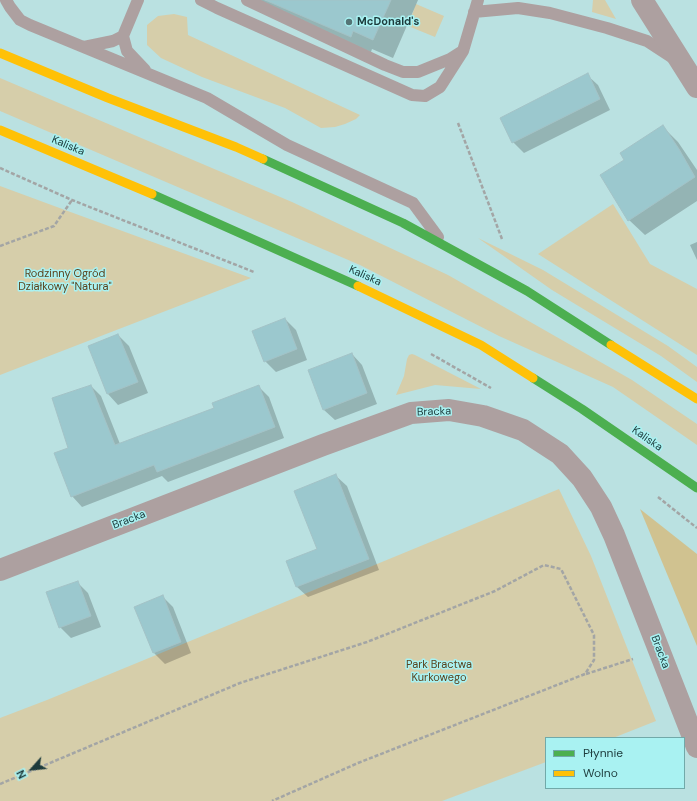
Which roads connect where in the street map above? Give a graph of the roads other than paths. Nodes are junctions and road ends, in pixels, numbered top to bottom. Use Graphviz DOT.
graph roads {
  1 [pos="6,0"];
  2 [pos="138,0"];
  3 [pos="201,0"];
  4 [pos="247,0"];
  5 [pos="478,0"];
  6 [pos="642,0"];
  7 [pos="514,4"];
  8 [pos="474,12"];
  9 [pos="122,36"];
  10 [pos="82,47"];
  11 [pos="463,51"];
  12 [pos="0,53"];
  13 [pos="683,64"];
  14 [pos="148,74"];
  15 [pos="697,87"];
  16 [pos="0,130"];
  17 [pos="443,245"];
  18 [pos="697,399"];
  19 [pos="697,488"];
  20 [pos="0,570"];
  21 [pos="697,747"];
  1 -- 10 [label="lane"];
  2 -- 9 [label="lane"];
  3 -- 11 [label="lane"];
  4 -- 11 [label="lane"];
  5 -- 8 [label="lane"];
  6 -- 13 [label="street"];
  7 -- 8 [label="lane"];
  7 -- 13 [label="lane"];
  8 -- 11 [label="lane"];
  9 -- 10 [label="lane"];
  9 -- 14 [label="lane"];
  10 -- 14 [label="lane"];
  12 -- 17 [label="main road"];
  13 -- 15 [label="street"];
  14 -- 17 [label="lane"];
  16 -- 19 [label="main road, Kaliska"];
  17 -- 18 [label="main road"];
  20 -- 21 [label="street, Bracka"];
}
